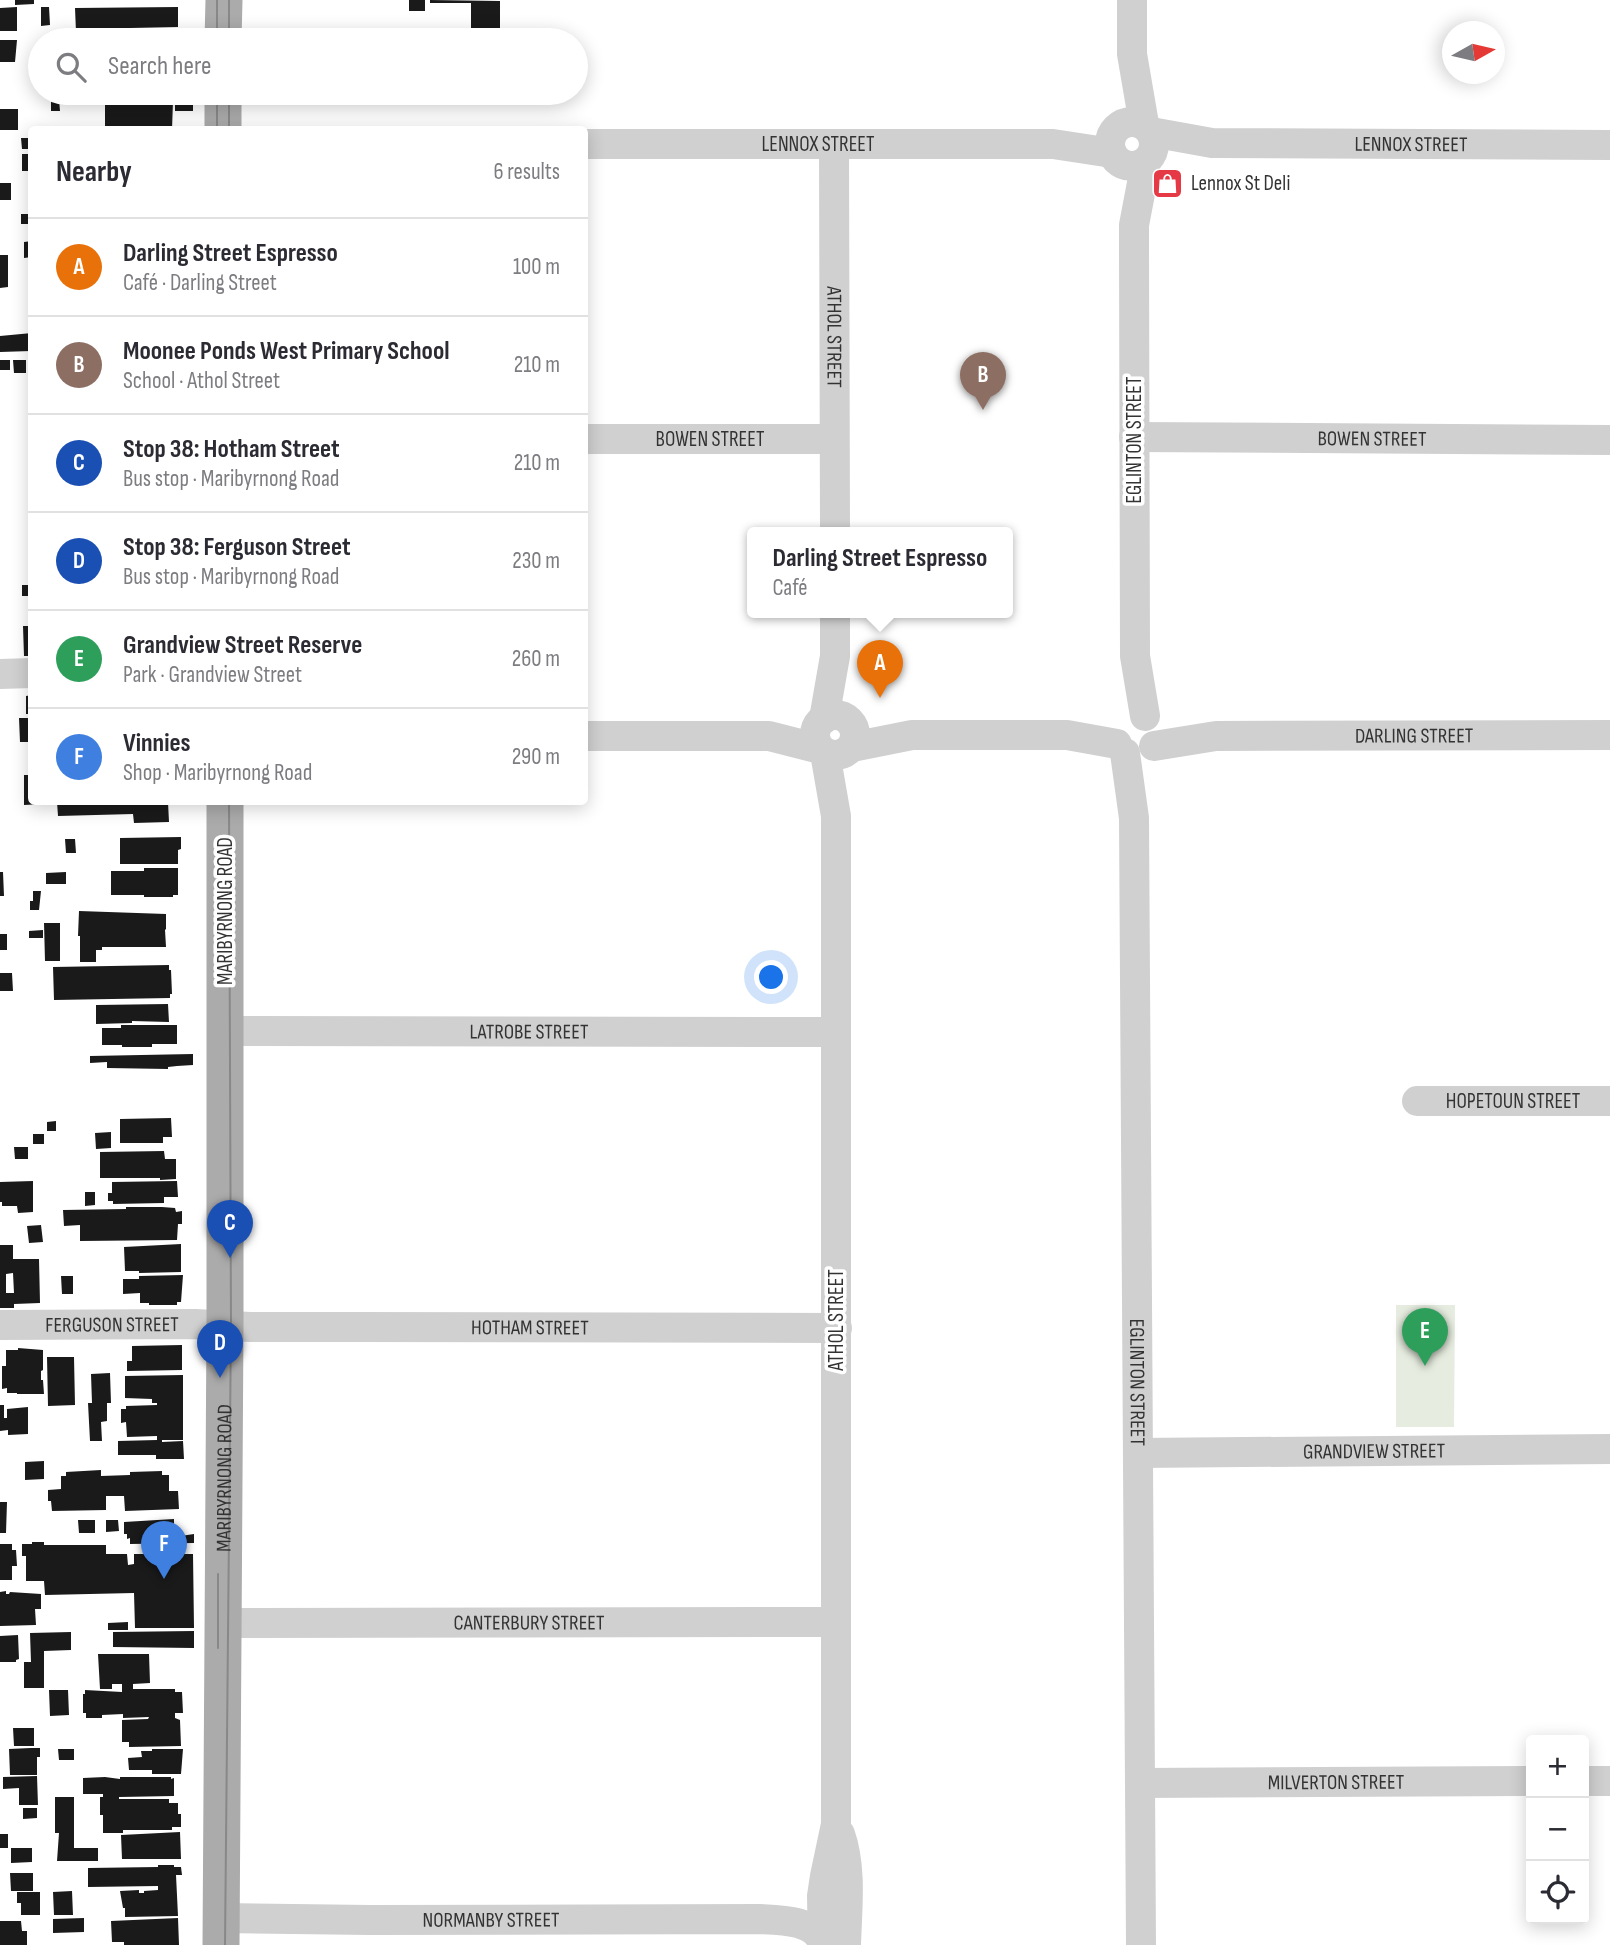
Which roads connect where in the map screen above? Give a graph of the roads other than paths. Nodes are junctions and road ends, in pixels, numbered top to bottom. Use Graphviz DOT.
graph roads {
  1 [pos="224,0"];
  2 [pos="1132,0"];
  3 [pos="223,28"];
  4 [pos="223,105"];
  5 [pos="223,126"];
  6 [pos="1132,143"];
  7 [pos="588,144"];
  8 [pos="834,145"];
  9 [pos="1610,145"];
  10 [pos="1134,437"];
  11 [pos="588,439"];
  12 [pos="834,439"];
  13 [pos="1610,440"];
  14 [pos="835,527"];
  15 [pos="835,618"];
  16 [pos="28,673"];
  17 [pos="0,674"];
  18 [pos="1135,735"];
  19 [pos="1610,735"];
  20 [pos="588,736"];
  21 [pos="836,736"];
  22 [pos="225,805"];
  23 [pos="225,1031"];
  24 [pos="836,1032"];
  25 [pos="1417,1101"];
  26 [pos="1610,1101"];
  27 [pos="0,1325"];
  28 [pos="225,1325"];
  29 [pos="836,1328"];
  30 [pos="1610,1449"];
  31 [pos="1138,1453"];
  32 [pos="835,1622"];
  33 [pos="223,1623"];
  34 [pos="1526,1781"];
  35 [pos="1589,1781"];
  36 [pos="1610,1781"];
  37 [pos="1140,1783"];
  38 [pos="829,1920"];
  39 [pos="221,1931"];
  40 [pos="1140,1945"];
  1 -- 3 [label="main road"];
  2 -- 6 [label="street, EGLINTON STREET"];
  4 -- 5 [label="main road"];
  6 -- 8 [label="street, LENNOX STREET"];
  6 -- 9 [label="street, LENNOX STREET"];
  6 -- 10 [label="street, EGLINTON STREET"];
  7 -- 8 [label="street, LENNOX STREET"];
  8 -- 12 [label="street, ATHOL STREET"];
  10 -- 13 [label="street, BOWEN STREET"];
  10 -- 18 [label="street, EGLINTON STREET"];
  11 -- 12 [label="street, BOWEN STREET"];
  12 -- 14 [label="street, ATHOL STREET"];
  15 -- 21 [label="street, ATHOL STREET"];
  16 -- 17 [label="street"];
  18 -- 19 [label="street, DARLING STREET"];
  18 -- 21 [label="street, DARLING STREET"];
  18 -- 31 [label="street, EGLINTON STREET"];
  20 -- 21 [label="street, DARLING STREET"];
  21 -- 24 [label="street, ATHOL STREET"];
  22 -- 23 [label="main road, MARIBYRNONG ROAD"];
  23 -- 24 [label="street, LATROBE STREET"];
  23 -- 28 [label="main road, MARIBYRNONG ROAD"];
  24 -- 29 [label="street, ATHOL STREET"];
  25 -- 26 [label="street, HOPETOUN STREET"];
  27 -- 28 [label="street, FERGUSON STREET"];
  28 -- 29 [label="street, HOTHAM STREET"];
  28 -- 33 [label="main road, MARIBYRNONG ROAD"];
  29 -- 32 [label="street, ATHOL STREET"];
  30 -- 31 [label="street, GRANDVIEW STREET"];
  31 -- 37 [label="street, EGLINTON STREET"];
  32 -- 33 [label="street, CANTERBURY STREET"];
  32 -- 38 [label="street, ATHOL STREET"];
  33 -- 39 [label="main road, MARIBYRNONG ROAD"];
  34 -- 37 [label="street, MILVERTON STREET"];
  35 -- 36 [label="street"];
  37 -- 40 [label="street, EGLINTON STREET"];
  38 -- 39 [label="street, NORMANBY STREET"];
}
